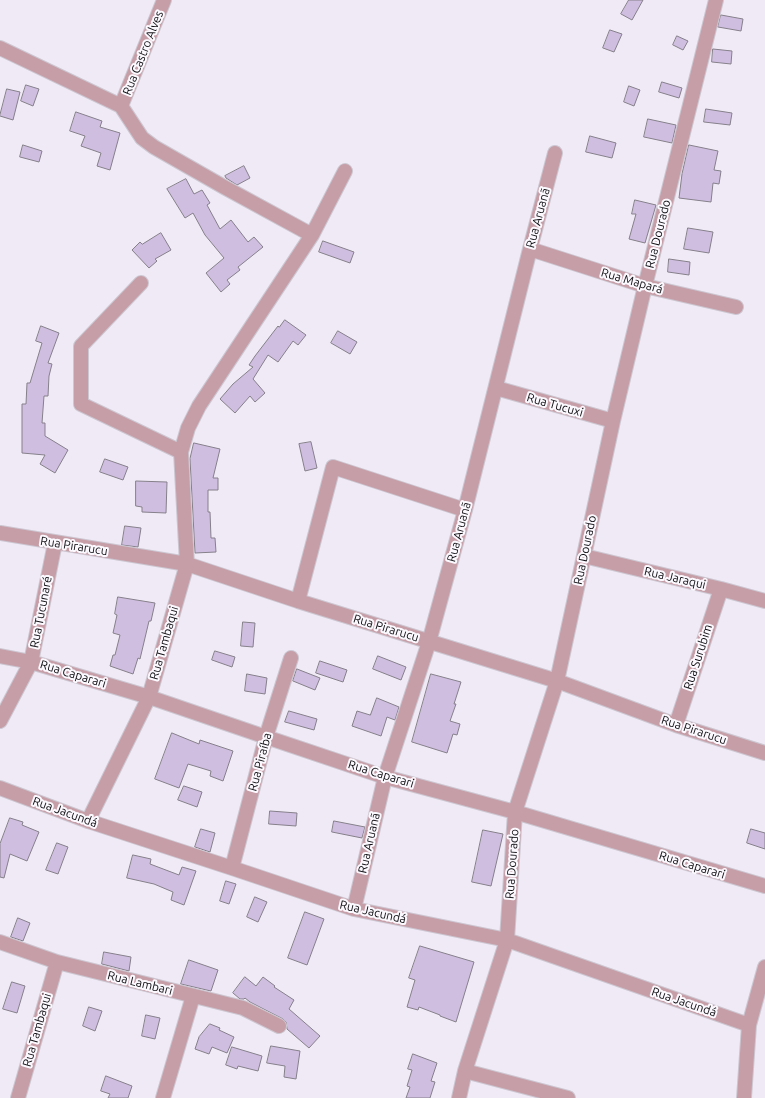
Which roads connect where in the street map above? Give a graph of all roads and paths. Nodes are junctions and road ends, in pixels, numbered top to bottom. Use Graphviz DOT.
graph roads {
  1 [pos="164,0"];
  2 [pos="716,0"];
  3 [pos="0,48"];
  4 [pos="121,106"];
  5 [pos="555,153"];
  6 [pos="345,171"];
  7 [pos="312,235"];
  8 [pos="530,249"];
  9 [pos="141,283"];
  10 [pos="645,286"];
  11 [pos="736,307"];
  12 [pos="496,388"];
  13 [pos="613,422"];
  14 [pos="181,452"];
  15 [pos="465,510"];
  16 [pos="0,534"];
  17 [pos="55,543"];
  18 [pos="584,556"];
  19 [pos="187,564"];
  20 [pos="721,589"];
  21 [pos="298,601"];
  22 [pos="765,601"];
  23 [pos="430,642"];
  24 [pos="0,656"];
  25 [pos="291,658"];
  26 [pos="31,662"];
  27 [pos="557,681"];
  28 [pos="149,697"];
  29 [pos="0,721"];
  30 [pos="676,725"];
  31 [pos="266,737"];
  32 [pos="765,753"];
  33 [pos="385,777"];
  34 [pos="0,788"];
  35 [pos="516,812"];
  36 [pos="88,821"];
  37 [pos="232,868"];
  38 [pos="765,886"];
  39 [pos="354,909"];
  40 [pos="507,940"];
  41 [pos="0,942"];
  42 [pos="57,962"];
  43 [pos="765,967"];
  44 [pos="193,996"];
  45 [pos="749,1025"];
  46 [pos="278,1026"];
  47 [pos="465,1072"];
  48 [pos="18,1098"];
  49 [pos="163,1098"];
  50 [pos="459,1098"];
  51 [pos="568,1098"];
  52 [pos="744,1098"];
  1 -- 4 [label="street, Rua Castro Alves"];
  2 -- 10 [label="street, Rua Dourado"];
  3 -- 4 [label="street"];
  4 -- 7 [label="street"];
  5 -- 8 [label="street, Rua Aruanã"];
  6 -- 7 [label="street, Rua Tambaqui"];
  7 -- 14 [label="street, Rua Tambaqui"];
  8 -- 10 [label="street, Rua Mapará"];
  8 -- 12 [label="street, Rua Aruanã"];
  9 -- 14 [label="street"];
  10 -- 11 [label="street, Rua Mapará"];
  10 -- 13 [label="street, Rua Dourado"];
  12 -- 13 [label="street, Rua Tucuxi"];
  12 -- 15 [label="street, Rua Aruanã"];
  13 -- 18 [label="street, Rua Dourado"];
  14 -- 19 [label="street, Rua Tambaqui"];
  15 -- 21 [label="street"];
  15 -- 23 [label="street, Rua Aruanã"];
  16 -- 17 [label="street, Rua Pirarucu"];
  17 -- 19 [label="street, Rua Pirarucu"];
  17 -- 26 [label="street, Rua Tucunaré"];
  18 -- 20 [label="street, Rua Jaraqui"];
  18 -- 27 [label="street, Rua Dourado"];
  19 -- 21 [label="street, Rua Pirarucu"];
  19 -- 28 [label="street, Rua Tambaqui"];
  20 -- 22 [label="street, Rua Jaraqui"];
  20 -- 30 [label="street, Rua Surubim"];
  21 -- 23 [label="street, Rua Pirarucu"];
  23 -- 27 [label="street, Rua Pirarucu"];
  23 -- 33 [label="street, Rua Aruanã"];
  24 -- 26 [label="street, Rua Caparari"];
  25 -- 31 [label="street, Rua Piraíba"];
  26 -- 28 [label="street, Rua Caparari"];
  26 -- 29 [label="street, Rua Tucunaré"];
  27 -- 30 [label="street, Rua Pirarucu"];
  27 -- 35 [label="street, Rua Dourado"];
  28 -- 31 [label="street, Rua Caparari"];
  28 -- 36 [label="street, Rua Tambaqui"];
  30 -- 32 [label="street, Rua Pirarucu"];
  31 -- 33 [label="street, Rua Caparari"];
  31 -- 37 [label="street, Rua Piraíba"];
  33 -- 35 [label="street, Rua Caparari"];
  33 -- 39 [label="street, Rua Aruanã"];
  34 -- 36 [label="street, Rua Jacundá"];
  35 -- 38 [label="street, Rua Caparari"];
  35 -- 40 [label="street, Rua Dourado"];
  36 -- 37 [label="street, Rua Jacundá"];
  37 -- 39 [label="street, Rua Jacundá"];
  39 -- 40 [label="street, Rua Jacundá"];
  40 -- 45 [label="street, Rua Jacundá"];
  40 -- 47 [label="street, Rua Dourado"];
  41 -- 42 [label="street, Rua Lambari"];
  42 -- 44 [label="street, Rua Lambari"];
  42 -- 48 [label="street, Rua Tambaqui"];
  43 -- 45 [label="street"];
  44 -- 46 [label="street, Rua Lambari"];
  44 -- 49 [label="street"];
  45 -- 52 [label="street"];
  47 -- 50 [label="street, Rua Dourado"];
  47 -- 51 [label="street"];
}
